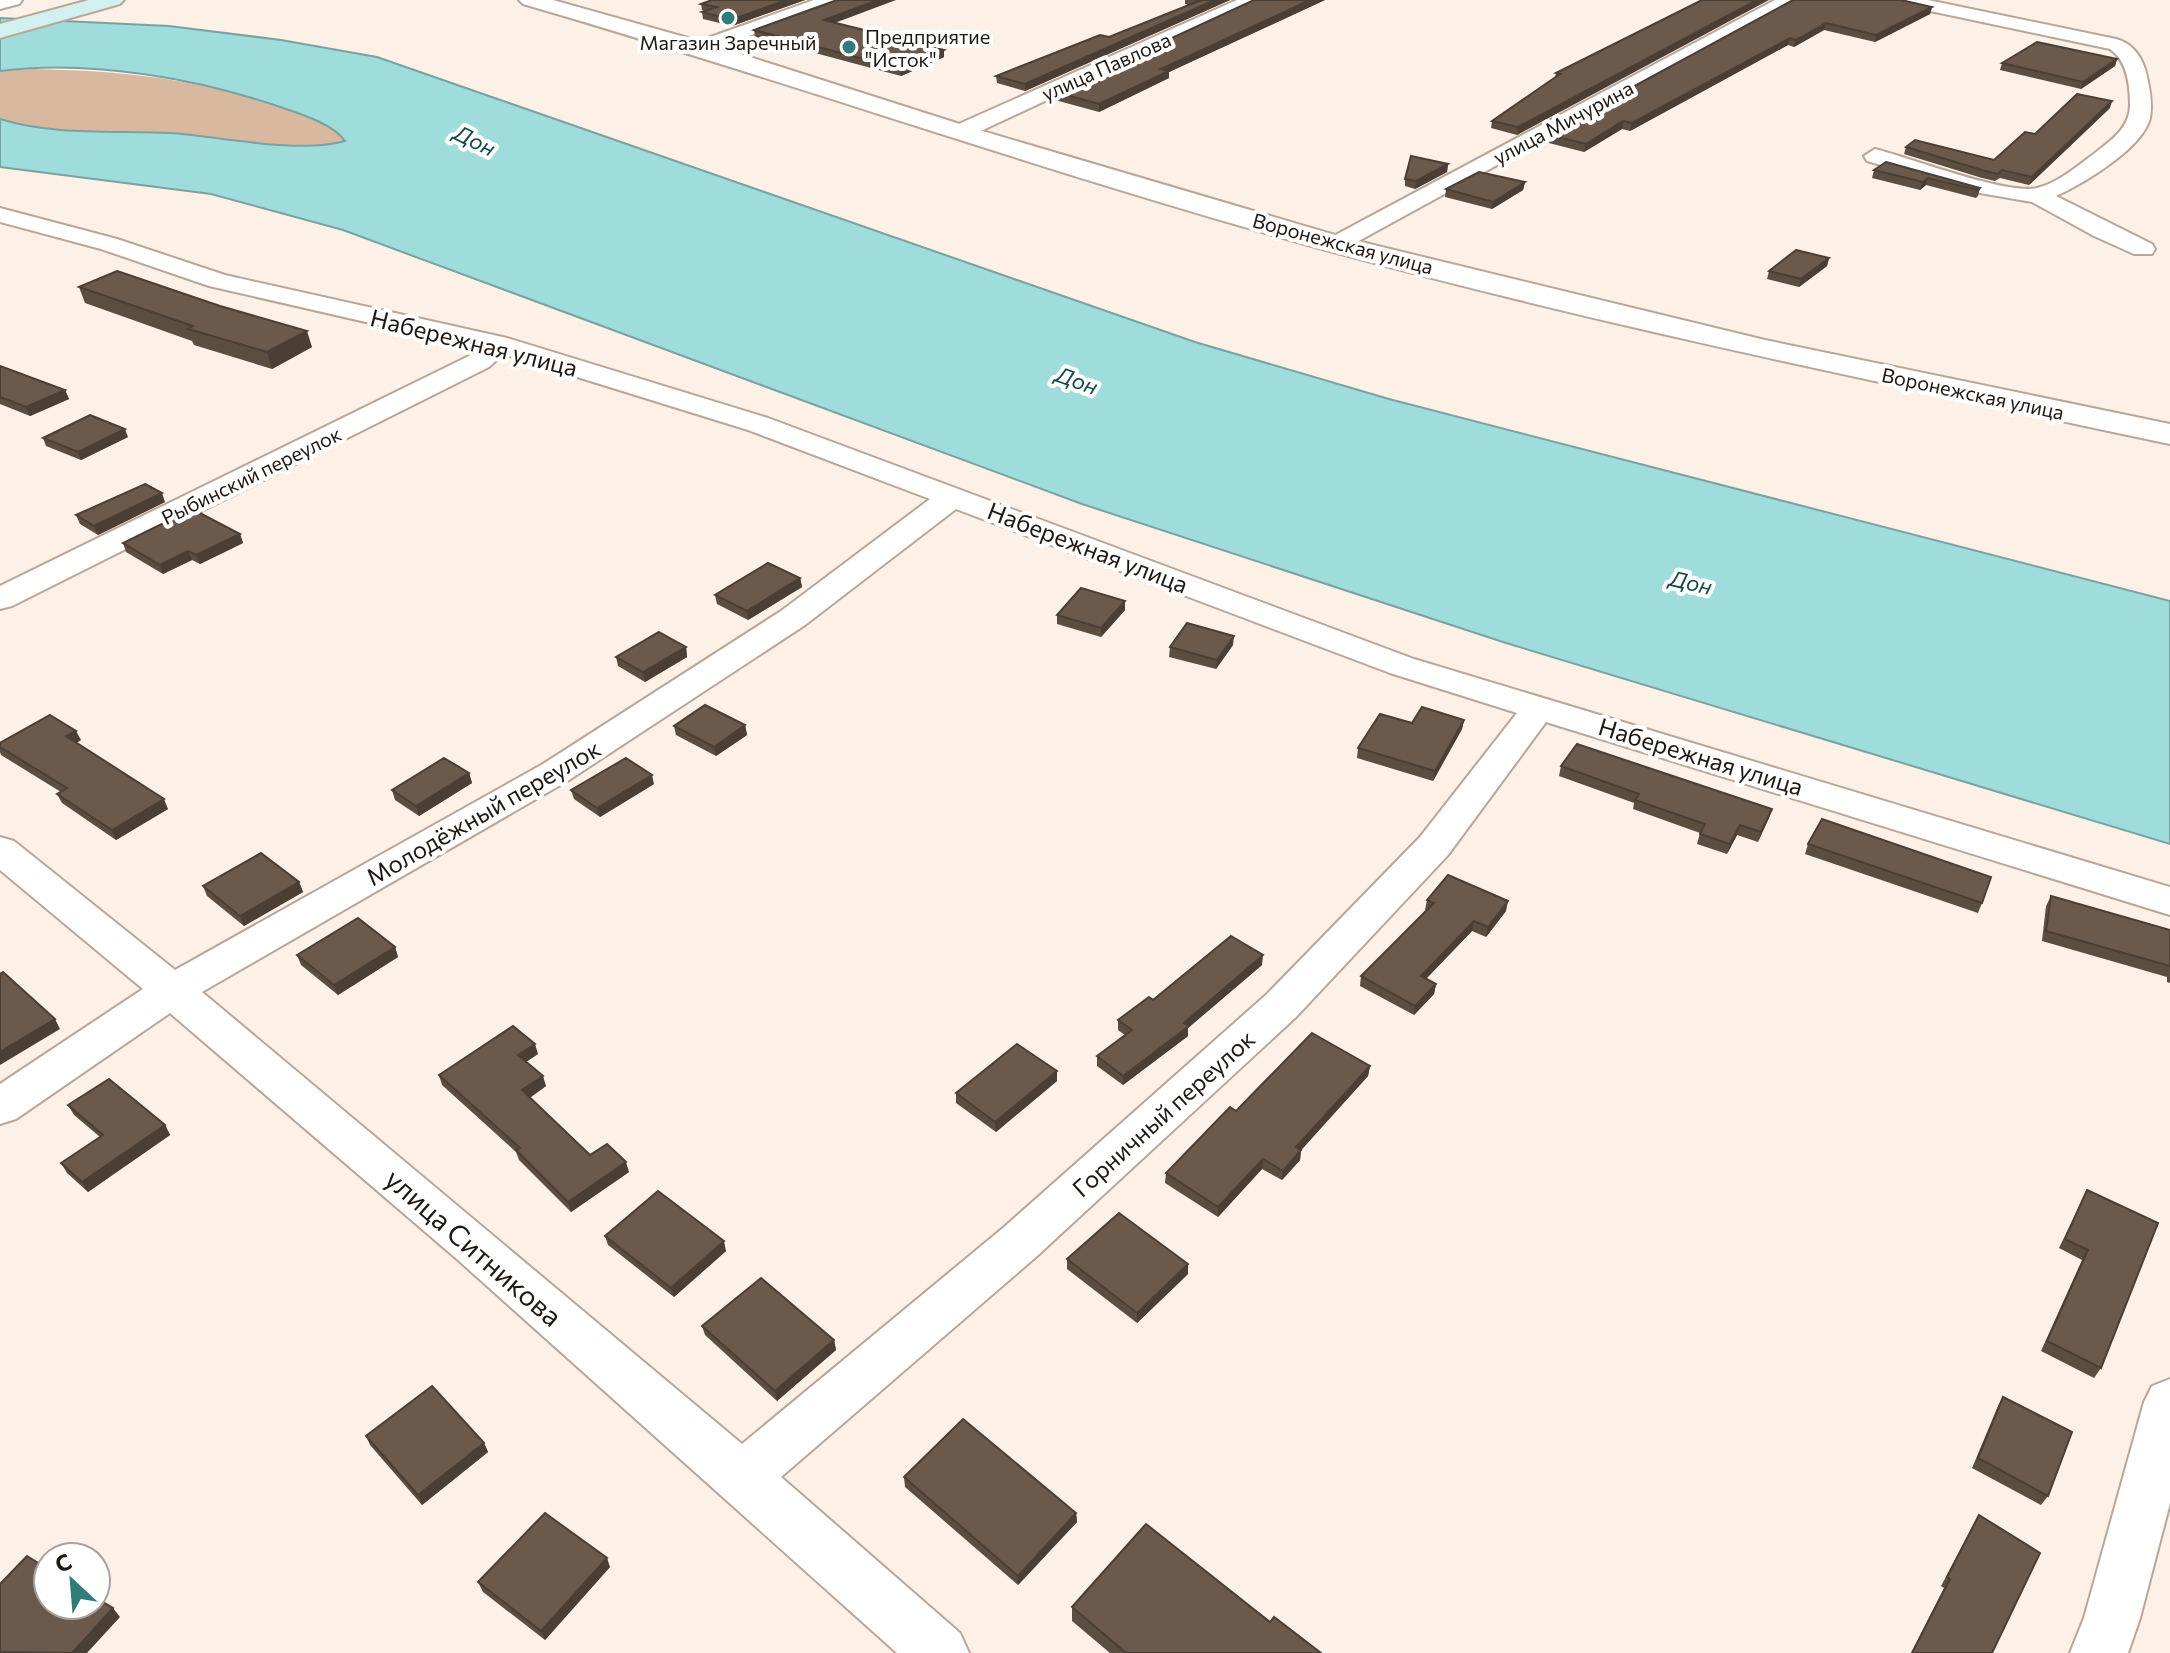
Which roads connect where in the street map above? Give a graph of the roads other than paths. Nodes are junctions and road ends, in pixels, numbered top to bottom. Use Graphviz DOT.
graph roads {
  1 [pos="13,0"];
  2 [pos="112,0"];
  3 [pos="530,0"];
  4 [pos="831,0"];
  5 [pos="1252,0"];
  6 [pos="1789,0"];
  7 [pos="1902,0"];
  8 [pos="0,4"];
  9 [pos="0,31"];
  10 [pos="698,48"];
  11 [pos="960,132"];
  12 [pos="1875,156"];
  13 [pos="2037,195"];
  14 [pos="0,215"];
  15 [pos="1336,244"];
  16 [pos="2143,249"];
  17 [pos="498,344"];
  18 [pos="2170,434"];
  19 [pos="953,496"];
  20 [pos="0,599"];
  21 [pos="1540,706"];
  22 [pos="0,850"];
  23 [pos="2170,901"];
  24 [pos="173,990"];
  25 [pos="0,1107"];
  26 [pos="2170,1402"];
  27 [pos="742,1477"];
  28 [pos="940,1653"];
  29 [pos="2099,1653"];
  1 -- 8 [label="street"];
  2 -- 9 [label="main road"];
  3 -- 10 [label="street, Воронежская улица"];
  4 -- 10 [label="street"];
  5 -- 11 [label="street, улица Павлова"];
  6 -- 15 [label="street, улица Мичурина"];
  7 -- 13 [label="street"];
  10 -- 11 [label="street, Воронежская улица"];
  11 -- 15 [label="street, Воронежская улица"];
  12 -- 13 [label="street"];
  13 -- 16 [label="street"];
  14 -- 17 [label="street, Набережная улица"];
  15 -- 18 [label="street, Воронежская улица"];
  17 -- 19 [label="street, Набережная улица"];
  17 -- 20 [label="street, Рыбинский переулок"];
  19 -- 21 [label="street, Набережная улица"];
  19 -- 24 [label="street, Молодёжный переулок"];
  21 -- 23 [label="street, Набережная улица"];
  21 -- 27 [label="street, Горничный переулок"];
  22 -- 24 [label="street, улица Ситникова"];
  24 -- 25 [label="street, Молодёжный переулок"];
  24 -- 27 [label="street, улица Ситникова"];
  26 -- 29 [label="street"];
  27 -- 28 [label="street, улица Ситникова"];
}
